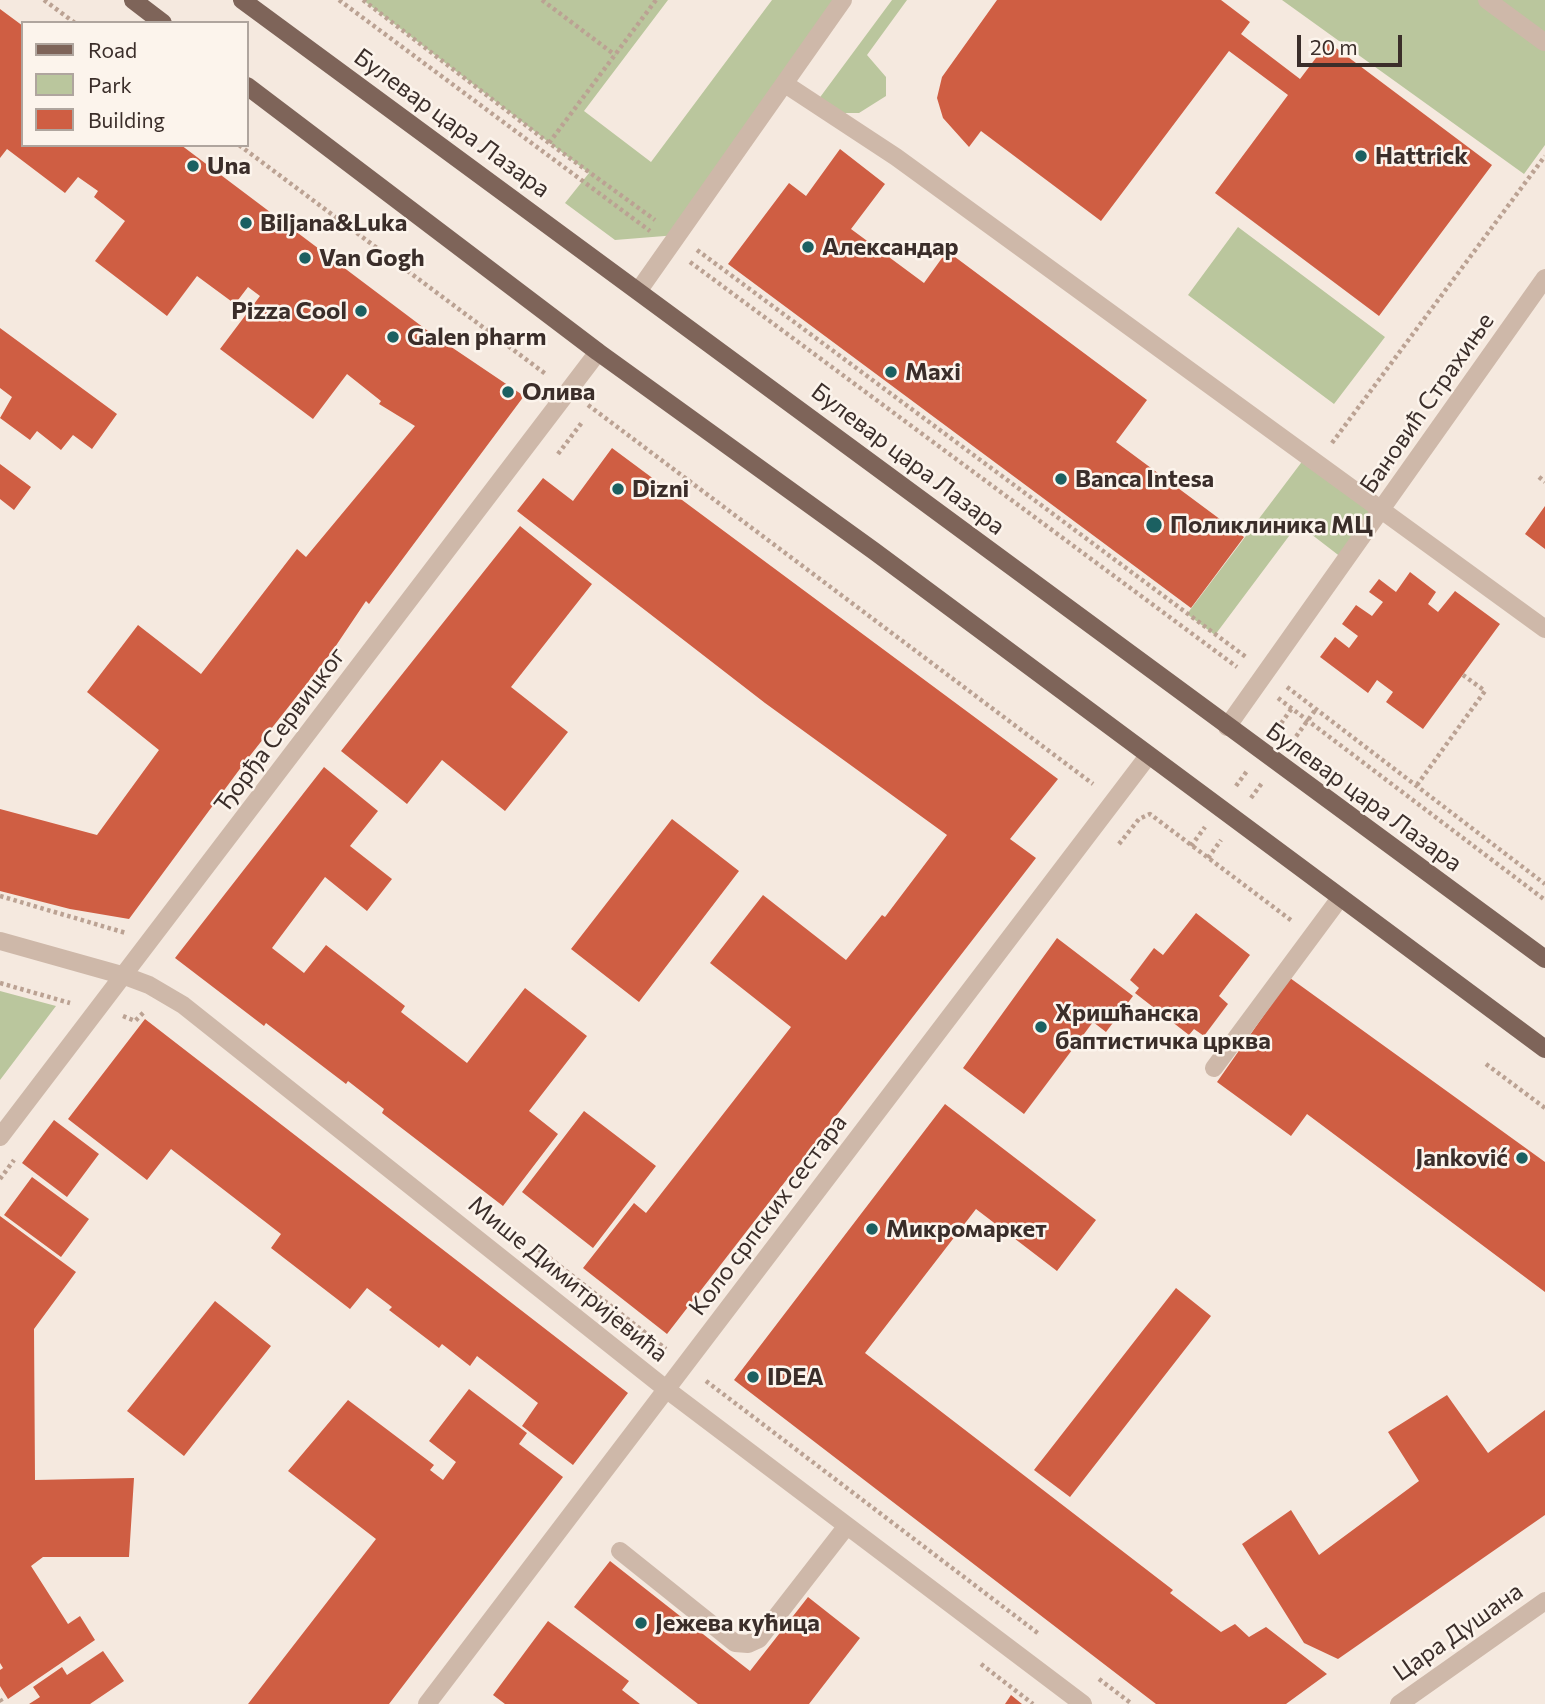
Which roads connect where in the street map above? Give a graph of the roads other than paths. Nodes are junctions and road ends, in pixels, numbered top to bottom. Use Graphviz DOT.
graph roads {
  1 [pos="133,0"];
  2 [pos="242,0"];
  3 [pos="843,0"];
  4 [pos="1487,0"];
  5 [pos="160,21"];
  6 [pos="1544,42"];
  7 [pos="785,84"];
  8 [pos="248,87"];
  9 [pos="1545,278"];
  10 [pos="639,290"];
  11 [pos="598,352"];
  12 [pos="1383,509"];
  13 [pos="1545,629"];
  14 [pos="1227,727"];
  15 [pos="1148,756"];
  16 [pos="1340,898"];
  17 [pos="0,940"];
  18 [pos="1545,959"];
  19 [pos="125,976"];
  20 [pos="1545,1049"];
  21 [pos="1214,1068"];
  22 [pos="0,1137"];
  23 [pos="666,1389"];
  24 [pos="845,1527"];
  25 [pos="620,1550"];
  26 [pos="1545,1601"];
  27 [pos="427,1704"];
  28 [pos="1083,1704"];
  29 [pos="1399,1704"];
  1 -- 5 [label="main road"];
  2 -- 10 [label="main road, Булевар цара Лазара"];
  3 -- 7 [label="street"];
  4 -- 6 [label="street"];
  7 -- 10 [label="street"];
  7 -- 12 [label="street"];
  8 -- 11 [label="main road"];
  9 -- 12 [label="street, Бановић Страхиње"];
  10 -- 14 [label="main road, Булевар цара Лазара"];
  11 -- 15 [label="main road"];
  11 -- 19 [label="street, Ђорђа Сервицког"];
  12 -- 13 [label="street"];
  12 -- 14 [label="street, Бановић Страхиње"];
  14 -- 18 [label="main road, Булевар цара Лазара"];
  15 -- 16 [label="main road"];
  15 -- 23 [label="street, Коло српских сестара"];
  16 -- 20 [label="main road"];
  16 -- 21 [label="street"];
  17 -- 19 [label="street, Мише Димитријевића"];
  19 -- 22 [label="street, Ђорђа Сервицког"];
  19 -- 23 [label="street, Мише Димитријевића"];
  23 -- 24 [label="street, Мише Димитријевића"];
  23 -- 27 [label="street, Коло српских сестара"];
  24 -- 25 [label="street"];
  24 -- 28 [label="street, Мише Димитријевића"];
  26 -- 29 [label="street, Цара Душана"];
}
